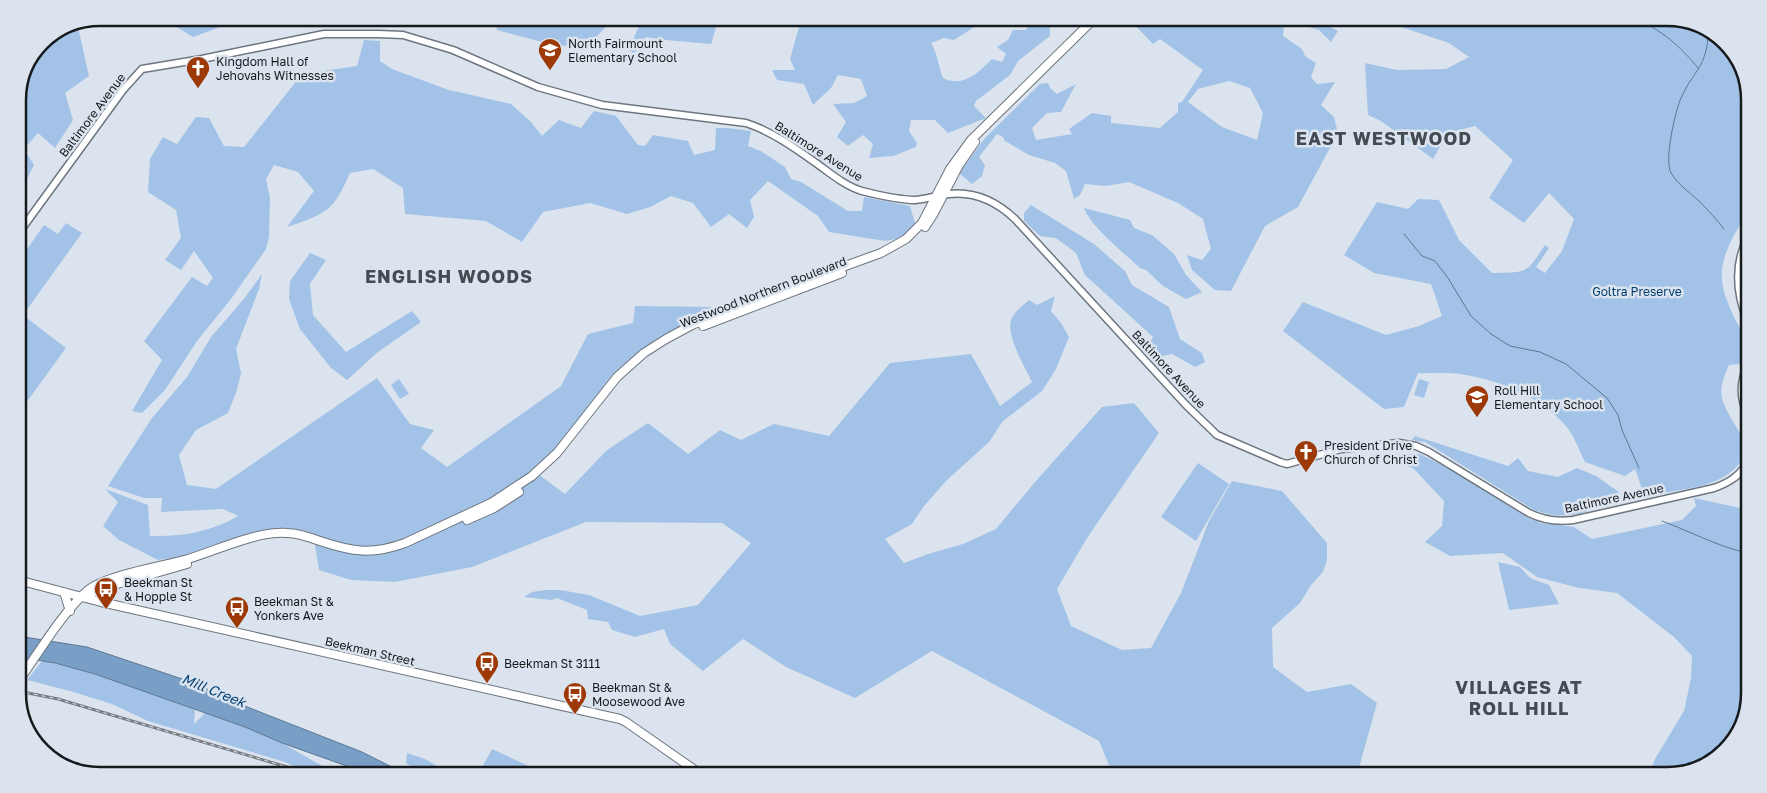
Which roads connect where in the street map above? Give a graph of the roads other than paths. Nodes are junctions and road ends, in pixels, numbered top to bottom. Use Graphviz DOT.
graph roads {
  1 [pos="1087,26"];
  2 [pos="1094,26"];
  3 [pos="950,180"];
  4 [pos="959,194"];
  5 [pos="940,196"];
  6 [pos="26,223"];
  7 [pos="1741,253"];
  8 [pos="1741,305"];
  9 [pos="1741,471"];
  10 [pos="26,582"];
  11 [pos="107,587"];
  12 [pos="64,592"];
  13 [pos="82,597"];
  14 [pos="105,603"];
  15 [pos="70,608"];
  16 [pos="26,671"];
  17 [pos="689,767"];
  1 -- 5 [label="main road, Westwood Northern Boulevard"];
  2 -- 3 [label="main road, Westwood Northern Boulevard"];
  3 -- 4 [label="street"];
  3 -- 5 [label="main road, Westwood Northern Boulevard"];
  4 -- 5 [label="street, Baltimore Avenue"];
  4 -- 9 [label="street, Baltimore Avenue"];
  5 -- 6 [label="street, Baltimore Avenue"];
  5 -- 11 [label="main road, Westwood Northern Boulevard"];
  5 -- 13 [label="main road, Westwood Northern Boulevard"];
  7 -- 8 [label="street"];
  10 -- 12 [label="main road, Beekman Street"];
  11 -- 13 [label="main road, Westwood Northern Boulevard"];
  11 -- 14 [label="main road"];
  12 -- 13 [label="main road, Beekman Street"];
  12 -- 15 [label="main road"];
  13 -- 14 [label="main road, Beekman Street"];
  13 -- 15 [label="main road"];
  14 -- 17 [label="main road, Beekman Street"];
  15 -- 16 [label="main road"];
}
